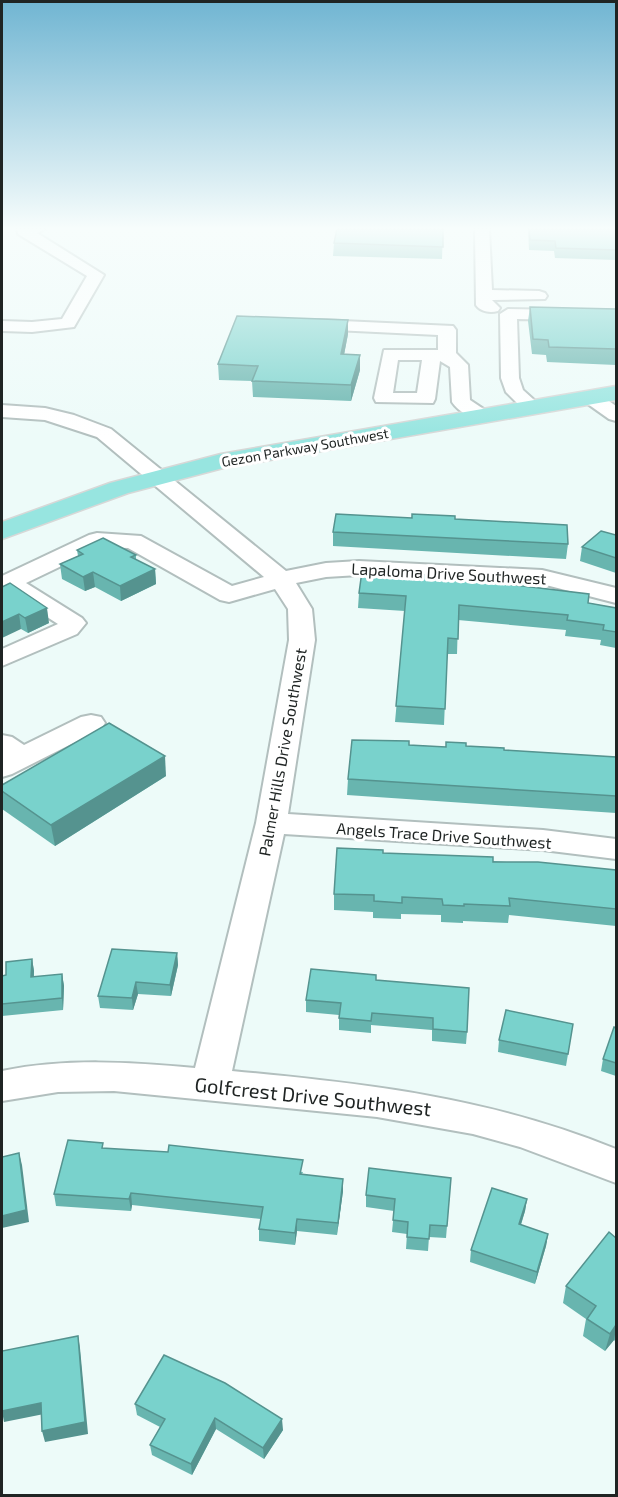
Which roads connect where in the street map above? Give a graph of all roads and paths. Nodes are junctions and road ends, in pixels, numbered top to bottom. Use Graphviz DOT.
graph roads {
  1 [pos="82,299"];
  2 [pos="509,299"];
  3 [pos="484,300"];
  4 [pos="508,314"];
  5 [pos="616,316"];
  6 [pos="320,325"];
  7 [pos="2,326"];
  8 [pos="616,393"];
  9 [pos="592,398"];
  10 [pos="533,408"];
  11 [pos="2,411"];
  12 [pos="616,415"];
  13 [pos="484,416"];
  14 [pos="158,476"];
  15 [pos="2,531"];
  16 [pos="281,579"];
  17 [pos="5,583"];
  18 [pos="616,596"];
  19 [pos="2,658"];
  20 [pos="91,723"];
  21 [pos="8,756"];
  22 [pos="271,823"];
  23 [pos="616,849"];
  24 [pos="210,1084"];
  25 [pos="2,1086"];
  26 [pos="616,1166"];
  1 -- 7 [label="street"];
  2 -- 3 [label="street"];
  3 -- 4 [label="street"];
  4 -- 5 [label="street"];
  4 -- 10 [label="street"];
  6 -- 13 [label="street"];
  8 -- 9 [label="main road, Gezon Parkway Southwest"];
  9 -- 10 [label="main road, Gezon Parkway Southwest"];
  9 -- 12 [label="street"];
  10 -- 13 [label="main road, Gezon Parkway Southwest"];
  11 -- 14 [label="street, Palmer Hills Drive Southwest"];
  13 -- 14 [label="main road, Gezon Parkway Southwest"];
  14 -- 15 [label="main road, Gezon Parkway Southwest"];
  14 -- 16 [label="street, Palmer Hills Drive Southwest"];
  16 -- 17 [label="street, Lapaloma Drive Southwest"];
  16 -- 18 [label="street, Lapaloma Drive Southwest"];
  16 -- 22 [label="street, Palmer Hills Drive Southwest"];
  17 -- 19 [label="street"];
  20 -- 21 [label="street"];
  22 -- 23 [label="street, Angels Trace Drive Southwest"];
  22 -- 24 [label="street, Palmer Hills Drive Southwest"];
  24 -- 25 [label="street, Golfcrest Drive Southwest"];
  24 -- 26 [label="street, Golfcrest Drive Southwest"];
}
